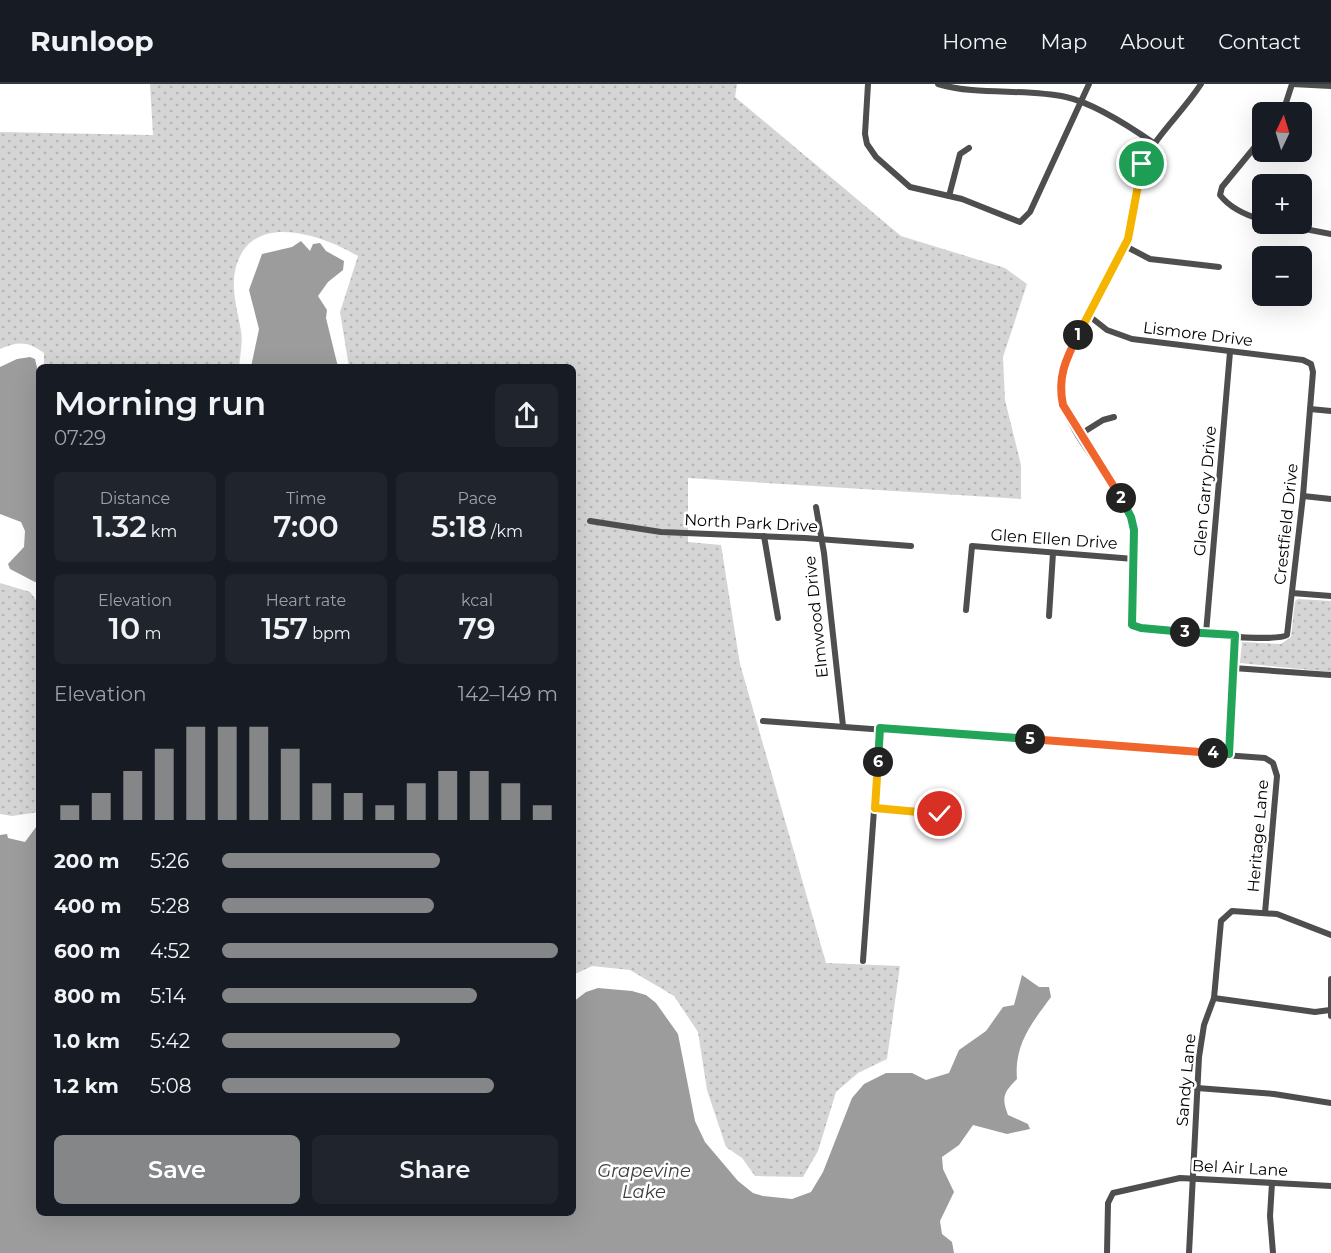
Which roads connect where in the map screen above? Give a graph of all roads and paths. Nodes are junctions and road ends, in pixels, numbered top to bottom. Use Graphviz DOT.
graph roads {
  1 [pos="868,84"];
  2 [pos="938,84"];
  3 [pos="1089,84"];
  4 [pos="1201,84"];
  5 [pos="1292,84"];
  6 [pos="1331,86"];
  7 [pos="1080,102"];
  8 [pos="1286,102"];
  9 [pos="1155,144"];
  10 [pos="969,148"];
  11 [pos="1252,150"];
  12 [pos="949,196"];
  13 [pos="1252,217"];
  14 [pos="1312,230"];
  15 [pos="1331,234"];
  16 [pos="1125,246"];
  17 [pos="1219,267"];
  18 [pos="1088,315"];
  19 [pos="1230,352"];
  20 [pos="1311,363"];
  21 [pos="1310,409"];
  22 [pos="1331,411"];
  23 [pos="1114,417"];
  24 [pos="1079,435"];
  25 [pos="1303,496"];
  26 [pos="1331,499"];
  27 [pos="816,507"];
  28 [pos="590,521"];
  29 [pos="764,536"];
  30 [pos="821,540"];
  31 [pos="911,546"];
  32 [pos="1053,554"];
  33 [pos="1134,559"];
  34 [pos="1292,592"];
  35 [pos="1331,596"];
  36 [pos="966,610"];
  37 [pos="1049,616"];
  38 [pos="778,618"];
  39 [pos="1206,633"];
  40 [pos="1235,635"];
  41 [pos="1233,668"];
  42 [pos="1331,675"];
  43 [pos="763,721"];
  44 [pos="843,726"];
  45 [pos="880,728"];
  46 [pos="1229,754"];
  47 [pos="875,808"];
  48 [pos="940,814"];
  49 [pos="1265,913"];
  50 [pos="1331,935"];
  51 [pos="863,961"];
  52 [pos="1331,979"];
  53 [pos="1215,998"];
  54 [pos="1330,1010"];
  55 [pos="1331,1016"];
  56 [pos="1197,1088"];
  57 [pos="1331,1103"];
  58 [pos="1192,1178"];
  59 [pos="1272,1183"];
  60 [pos="1331,1186"];
  61 [pos="1107,1253"];
  62 [pos="1189,1253"];
  63 [pos="1273,1253"];
  1 -- 12 [label="street"];
  2 -- 7 [label="street"];
  3 -- 7 [label="street"];
  4 -- 9 [label="street"];
  5 -- 6 [label="street"];
  5 -- 8 [label="street"];
  7 -- 9 [label="street"];
  7 -- 12 [label="street"];
  9 -- 16 [label="street"];
  10 -- 12 [label="street"];
  11 -- 13 [label="street"];
  14 -- 15 [label="street"];
  16 -- 17 [label="street"];
  16 -- 18 [label="street"];
  18 -- 19 [label="street, Lismore Drive"];
  18 -- 24 [label="street"];
  19 -- 20 [label="street, Lismore Drive"];
  19 -- 39 [label="street, Glen Garry Drive"];
  20 -- 21 [label="street, Crestfield Drive"];
  21 -- 22 [label="street"];
  21 -- 25 [label="street, Crestfield Drive"];
  23 -- 24 [label="street"];
  24 -- 33 [label="street"];
  25 -- 26 [label="street"];
  25 -- 34 [label="street, Crestfield Drive"];
  27 -- 30 [label="street, Elmwood Drive"];
  28 -- 29 [label="street, North Park Drive"];
  29 -- 30 [label="street, North Park Drive"];
  29 -- 38 [label="street"];
  30 -- 31 [label="street, North Park Drive"];
  30 -- 44 [label="street, Elmwood Drive"];
  32 -- 33 [label="street, Glen Ellen Drive"];
  32 -- 36 [label="street, Glen Ellen Drive"];
  32 -- 37 [label="street"];
  33 -- 39 [label="street"];
  34 -- 35 [label="street"];
  34 -- 40 [label="street, Crestfield Drive"];
  39 -- 40 [label="street"];
  40 -- 41 [label="street"];
  41 -- 42 [label="street"];
  41 -- 46 [label="street"];
  43 -- 44 [label="street"];
  44 -- 45 [label="street"];
  45 -- 46 [label="street"];
  45 -- 47 [label="street"];
  46 -- 49 [label="street, Heritage Lane"];
  47 -- 48 [label="street"];
  47 -- 51 [label="street"];
  49 -- 50 [label="street, Sandy Lane"];
  49 -- 53 [label="street, Sandy Lane"];
  52 -- 54 [label="street"];
  53 -- 54 [label="street"];
  53 -- 56 [label="street, Sandy Lane"];
  54 -- 55 [label="street"];
  56 -- 57 [label="street"];
  56 -- 58 [label="street, Sandy Lane"];
  58 -- 59 [label="street, Bel Air Lane"];
  58 -- 61 [label="street, Bel Air Lane"];
  58 -- 62 [label="street, Sandy Lane"];
  59 -- 60 [label="street, Bel Air Lane"];
  59 -- 63 [label="street"];
}
